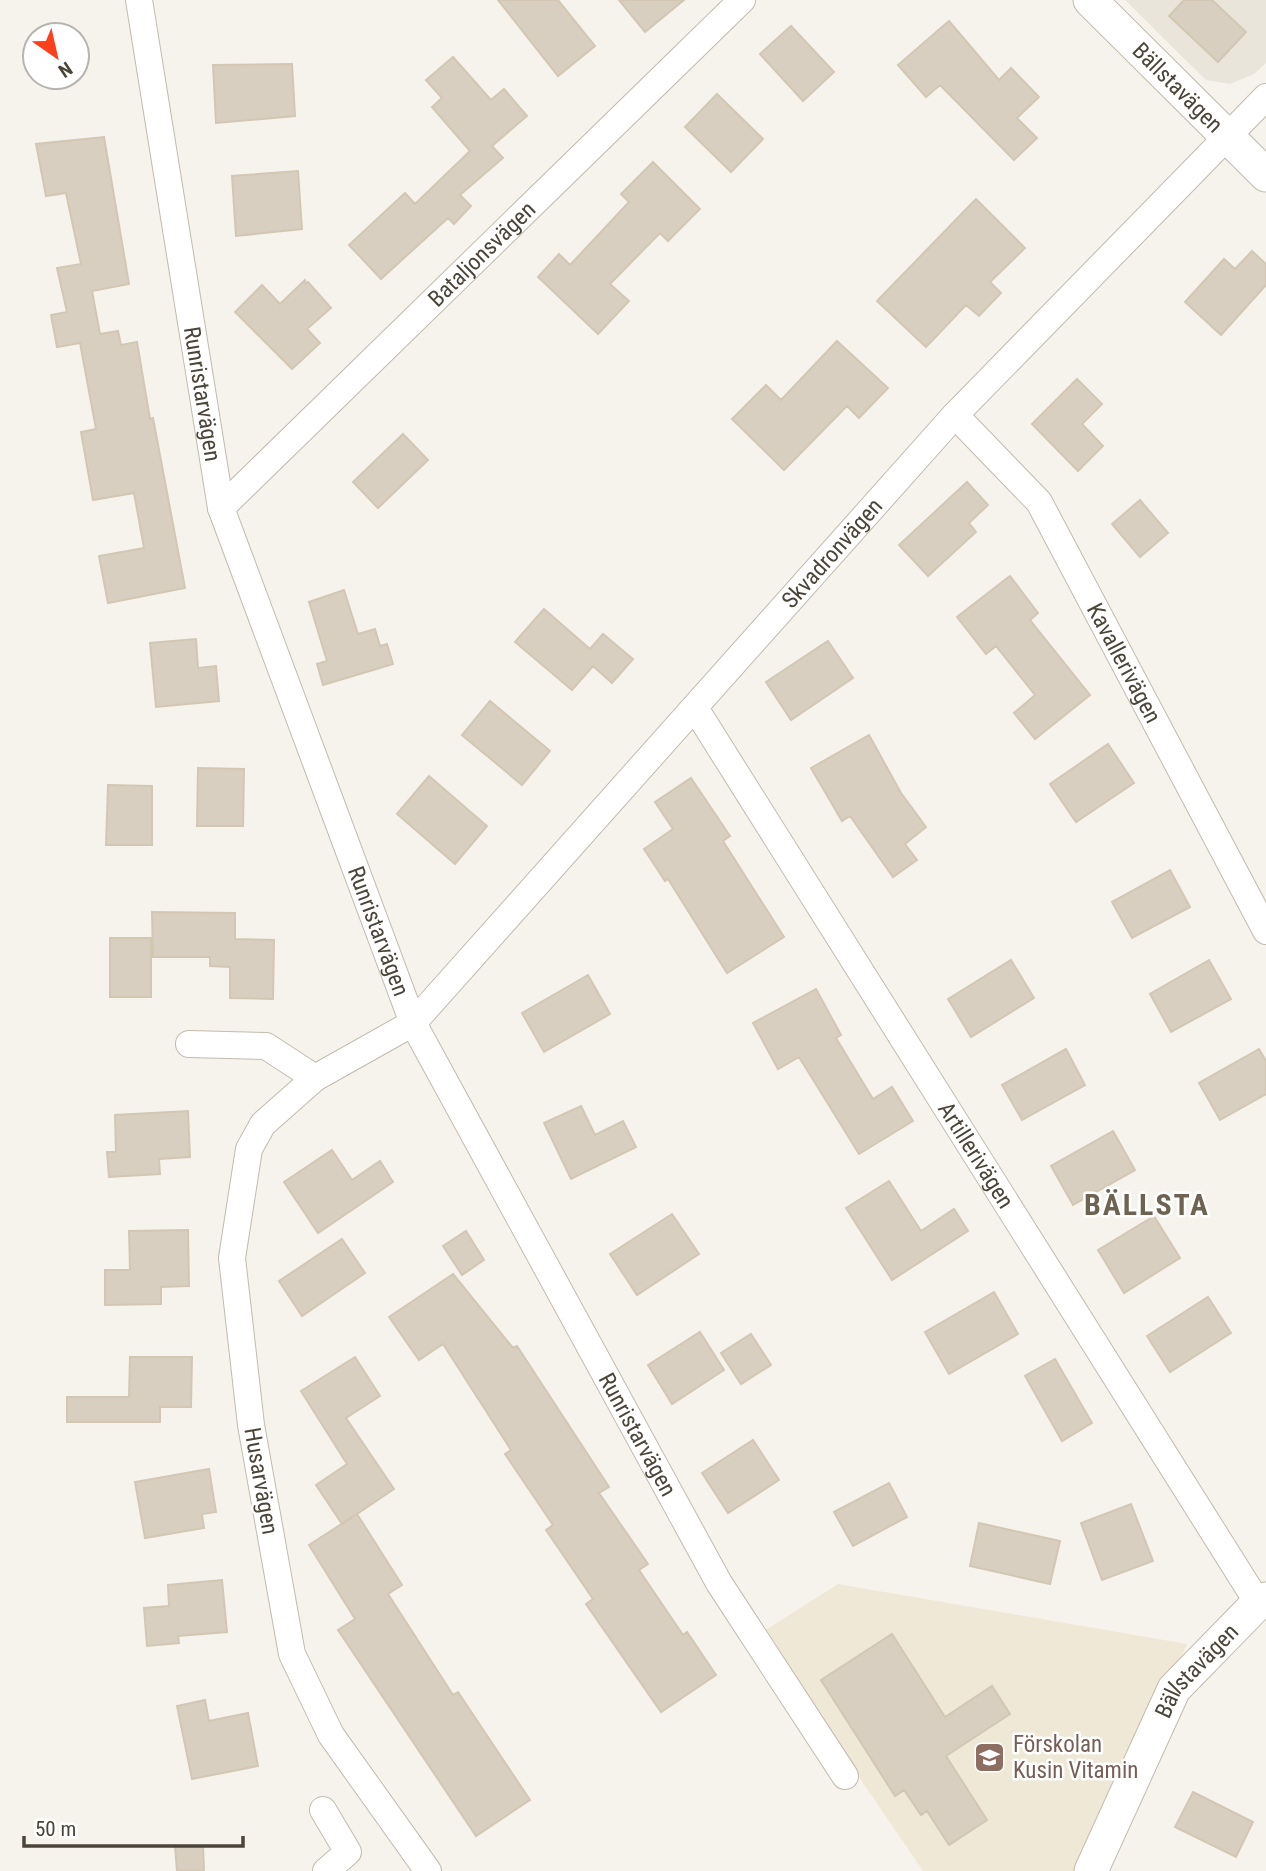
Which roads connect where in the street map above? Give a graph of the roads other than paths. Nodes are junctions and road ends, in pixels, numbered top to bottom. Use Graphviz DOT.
graph roads {
  1 [pos="139,0"];
  2 [pos="742,0"];
  3 [pos="1090,0"];
  4 [pos="1266,97"];
  5 [pos="1227,136"];
  6 [pos="1266,175"];
  7 [pos="955,415"];
  8 [pos="221,508"];
  9 [pos="695,708"];
  10 [pos="1266,931"];
  11 [pos="413,1023"];
  12 [pos="189,1044"];
  13 [pos="315,1078"];
  14 [pos="1262,1601"];
  15 [pos="845,1776"];
  16 [pos="323,1810"];
  17 [pos="326,1871"];
  18 [pos="428,1871"];
  19 [pos="1091,1871"];
  1 -- 8 [label="street, Runristarvägen"];
  2 -- 8 [label="street, Bataljonsvägen"];
  3 -- 5 [label="street, Bällstavägen"];
  4 -- 5 [label="street, Skvadronvägen"];
  5 -- 6 [label="street, Bällstavägen"];
  5 -- 7 [label="street, Skvadronvägen"];
  7 -- 9 [label="street, Skvadronvägen"];
  7 -- 10 [label="street, Kavallerivägen"];
  8 -- 11 [label="street, Runristarvägen"];
  9 -- 11 [label="street, Skvadronvägen"];
  9 -- 14 [label="street, Artillerivägen"];
  11 -- 13 [label="street, Husarvägen"];
  11 -- 15 [label="street, Runristarvägen"];
  12 -- 13 [label="street"];
  13 -- 18 [label="street, Husarvägen"];
  14 -- 19 [label="street, Bällstavägen"];
  16 -- 17 [label="street"];
}
